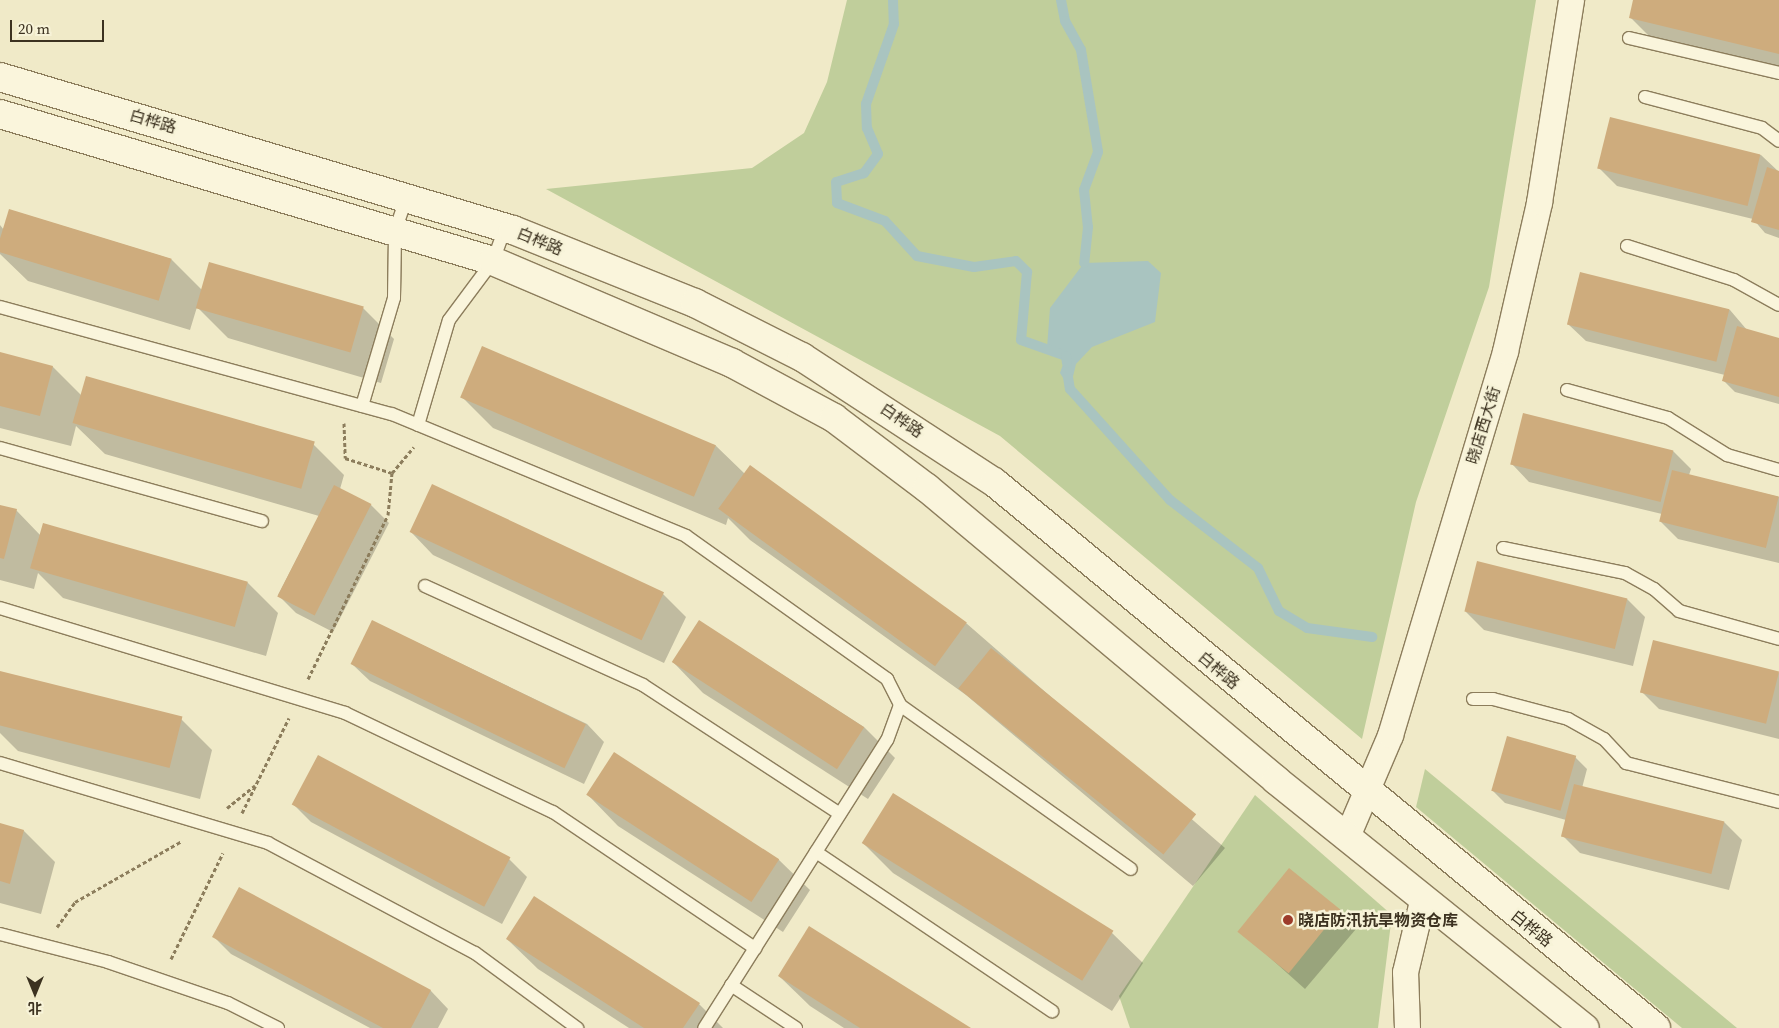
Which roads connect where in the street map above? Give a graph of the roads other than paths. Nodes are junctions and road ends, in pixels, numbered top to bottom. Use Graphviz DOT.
graph roads {
  1 [pos="1571,0"];
  2 [pos="1629,38"];
  3 [pos="1779,73"];
  4 [pos="0,77"];
  5 [pos="1646,97"];
  6 [pos="0,114"];
  7 [pos="1779,141"];
  8 [pos="407,196"];
  9 [pos="505,228"];
  10 [pos="395,231"];
  11 [pos="1627,246"];
  12 [pos="493,261"];
  13 [pos="1779,305"];
  14 [pos="0,307"];
  15 [pos="1568,390"];
  16 [pos="362,406"];
  17 [pos="424,427"];
  18 [pos="0,448"];
  19 [pos="1779,470"];
  20 [pos="262,521"];
  21 [pos="1503,548"];
  22 [pos="425,586"];
  23 [pos="0,608"];
  24 [pos="1779,639"];
  25 [pos="1473,699"];
  26 [pos="900,704"];
  27 [pos="0,763"];
  28 [pos="1366,792"];
  29 [pos="1779,802"];
  30 [pos="840,814"];
  31 [pos="1347,836"];
  32 [pos="816,852"];
  33 [pos="1131,868"];
  34 [pos="1423,897"];
  35 [pos="0,934"];
  36 [pos="755,948"];
  37 [pos="731,985"];
  38 [pos="1052,1011"];
  39 [pos="278,1028"];
  40 [pos="577,1028"];
  41 [pos="704,1028"];
  42 [pos="796,1028"];
  43 [pos="1406,1028"];
  44 [pos="1585,1028"];
  45 [pos="1656,1028"];
  1 -- 28 [label="street, 晓店西大街"];
  2 -- 3 [label="lane"];
  4 -- 8 [label="street, 白桦路"];
  5 -- 7 [label="lane"];
  6 -- 10 [label="street"];
  8 -- 9 [label="street, 白桦路"];
  8 -- 10 [label="lane"];
  9 -- 12 [label="lane"];
  9 -- 28 [label="street, 白桦路"];
  10 -- 12 [label="street"];
  10 -- 16 [label="lane"];
  11 -- 13 [label="lane"];
  12 -- 17 [label="lane"];
  12 -- 31 [label="street"];
  14 -- 16 [label="lane"];
  15 -- 19 [label="lane"];
  16 -- 17 [label="lane"];
  17 -- 26 [label="lane"];
  18 -- 20 [label="lane"];
  21 -- 24 [label="lane"];
  22 -- 30 [label="lane"];
  23 -- 36 [label="lane"];
  25 -- 29 [label="lane"];
  26 -- 30 [label="lane"];
  26 -- 33 [label="lane"];
  27 -- 40 [label="lane"];
  28 -- 31 [label="street, 晓店西大街"];
  28 -- 45 [label="street, 白桦路"];
  30 -- 32 [label="lane"];
  31 -- 34 [label="street"];
  32 -- 36 [label="lane"];
  32 -- 38 [label="lane"];
  34 -- 43 [label="street"];
  34 -- 44 [label="street"];
  35 -- 39 [label="lane"];
  36 -- 37 [label="lane"];
  37 -- 41 [label="lane"];
  37 -- 42 [label="lane"];
}
